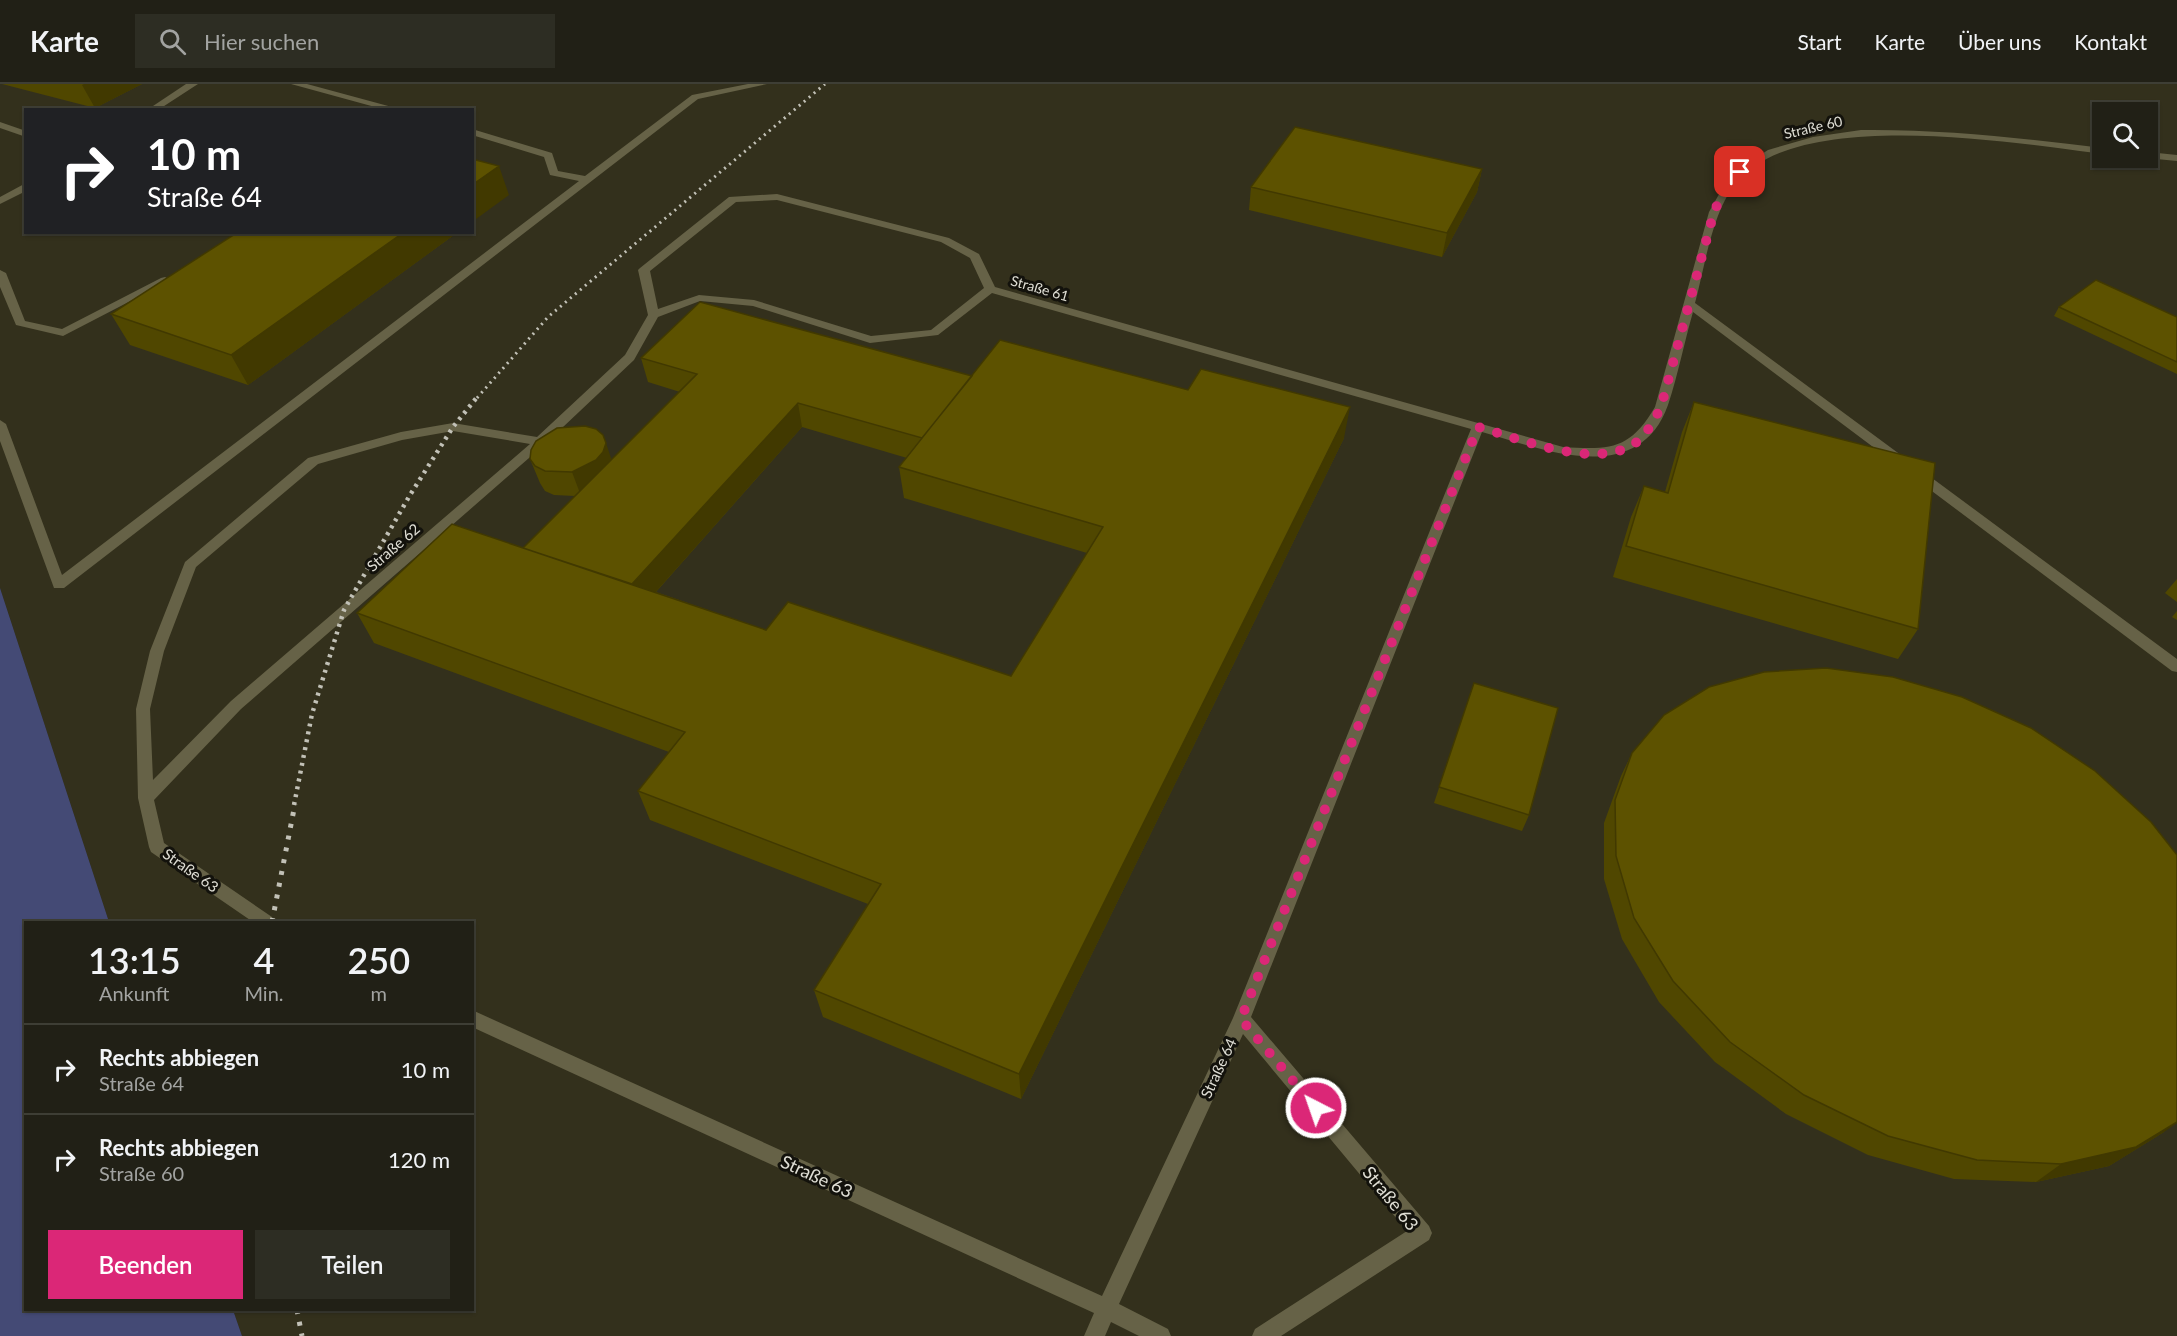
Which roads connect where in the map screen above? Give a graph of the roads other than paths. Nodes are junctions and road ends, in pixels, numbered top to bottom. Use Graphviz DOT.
graph roads {
  1 [pos="193,84"];
  2 [pos="296,84"];
  3 [pos="762,84"];
  4 [pos="154,108"];
  5 [pos="391,108"];
  6 [pos="0,125"];
  7 [pos="24,133"];
  8 [pos="474,133"];
  9 [pos="2092,150"];
  10 [pos="2158,156"];
  11 [pos="2177,158"];
  12 [pos="588,180"];
  13 [pos="24,187"];
  14 [pos="0,201"];
  15 [pos="178,272"];
  16 [pos="0,273"];
  17 [pos="990,289"];
  18 [pos="1689,304"];
  19 [pos="654,315"];
  20 [pos="0,424"];
  21 [pos="1478,427"];
  22 [pos="540,442"];
  23 [pos="2177,667"];
  24 [pos="146,798"];
  25 [pos="265,921"];
  26 [pos="474,1019"];
  27 [pos="1241,1019"];
  28 [pos="1106,1308"];
  29 [pos="1094,1336"];
  30 [pos="1161,1336"];
  31 [pos="1262,1336"];
  1 -- 4 [label="street"];
  2 -- 5 [label="street"];
  3 -- 12 [label="street"];
  6 -- 7 [label="street"];
  8 -- 12 [label="street"];
  9 -- 18 [label="street, Straße 60"];
  10 -- 11 [label="street"];
  12 -- 20 [label="street"];
  13 -- 14 [label="street"];
  15 -- 16 [label="street"];
  17 -- 19 [label="street"];
  17 -- 19 [label="street, Straße 61"];
  17 -- 21 [label="street, Straße 61"];
  18 -- 21 [label="street, Straße 60"];
  18 -- 23 [label="street"];
  19 -- 22 [label="street, Straße 62"];
  21 -- 27 [label="street, Straße 64"];
  22 -- 24 [label="street, Straße 62"];
  22 -- 24 [label="street, Straße 63"];
  24 -- 25 [label="street, Straße 63"];
  26 -- 28 [label="street, Straße 63"];
  27 -- 28 [label="street, Straße 64"];
  27 -- 31 [label="street, Straße 63"];
  28 -- 29 [label="street, Straße 64"];
  28 -- 30 [label="street, Straße 63"];
}
